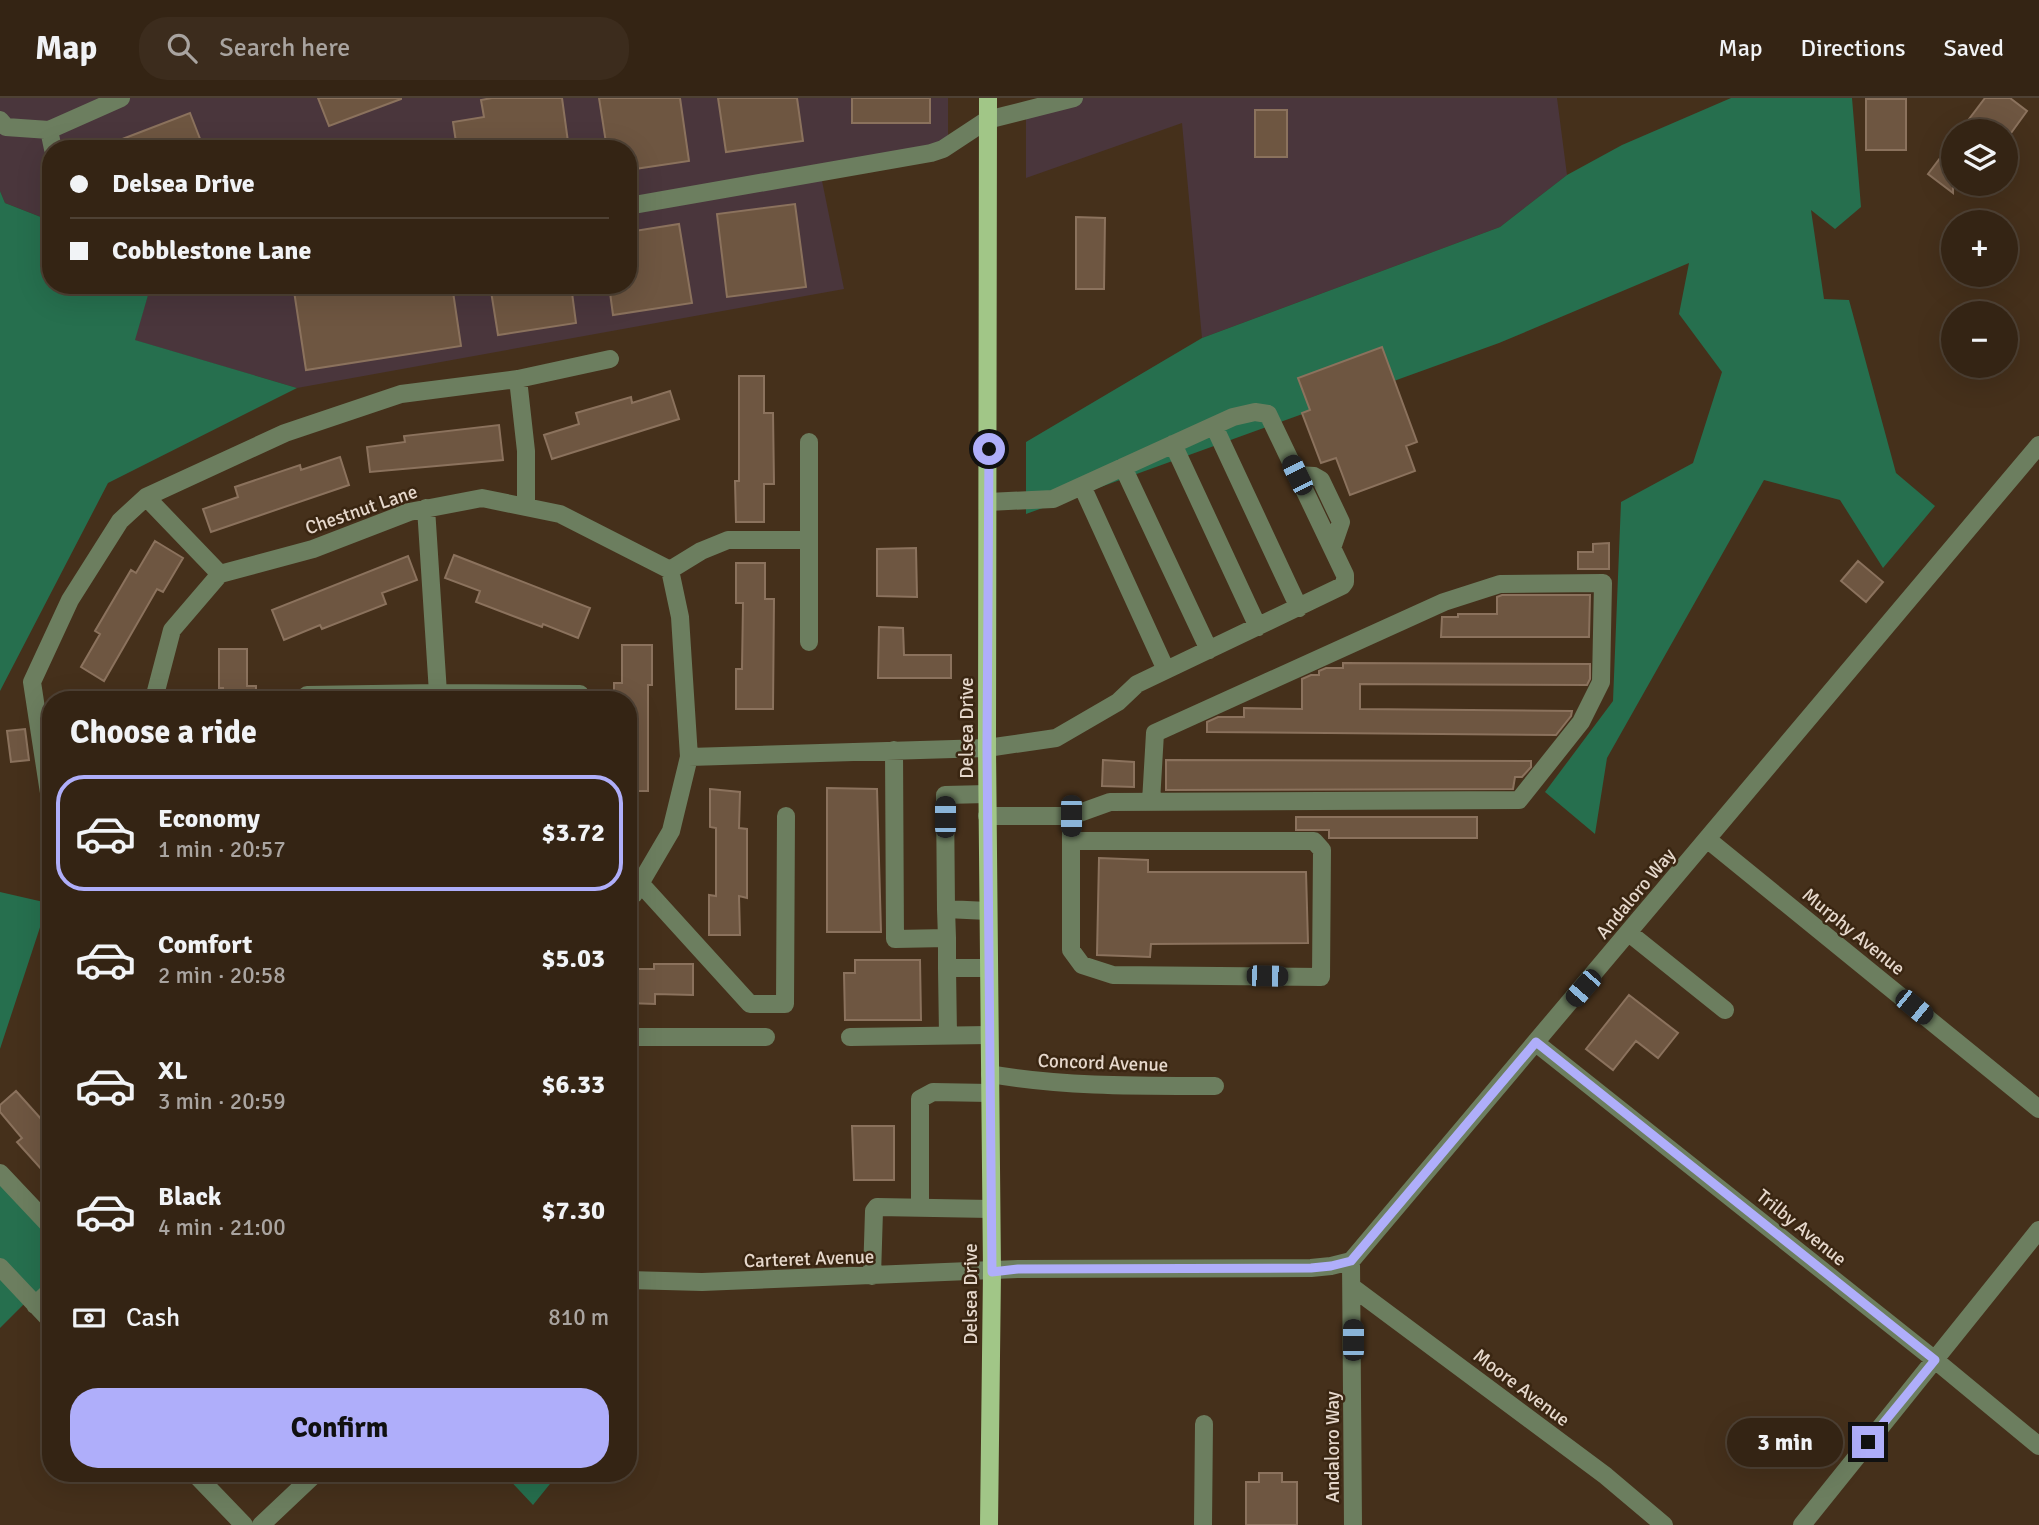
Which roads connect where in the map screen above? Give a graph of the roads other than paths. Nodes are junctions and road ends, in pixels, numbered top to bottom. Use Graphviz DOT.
graph roads {
  1 [pos="121,98"];
  2 [pos="988,98"];
  3 [pos="1074,98"];
  4 [pos="0,120"];
  5 [pos="987,120"];
  6 [pos="49,130"];
  7 [pos="51,140"];
  8 [pos="637,204"];
  9 [pos="610,359"];
  10 [pos="518,379"];
  11 [pos="1214,426"];
  12 [pos="809,442"];
  13 [pos="1173,444"];
  14 [pos="2039,445"];
  15 [pos="1123,467"];
  16 [pos="1082,486"];
  17 [pos="146,497"];
  18 [pos="988,502"];
  19 [pos="526,506"];
  20 [pos="426,508"];
  21 [pos="809,540"];
  22 [pos="670,570"];
  23 [pos="220,575"];
  24 [pos="1299,608"];
  25 [pos="1258,627"];
  26 [pos="809,642"];
  27 [pos="1209,650"];
  28 [pos="1166,670"];
  29 [pos="156,691"];
  30 [pos="438,691"];
  31 [pos="42,747"];
  32 [pos="987,748"];
  33 [pos="894,750"];
  34 [pos="689,757"];
  35 [pos="987,794"];
  36 [pos="1151,802"];
  37 [pos="786,816"];
  38 [pos="987,816"];
  39 [pos="1071,816"];
  40 [pos="1707,839"];
  41 [pos="1071,841"];
  42 [pos="637,884"];
  43 [pos="637,892"];
  44 [pos="946,909"];
  45 [pos="988,911"];
  46 [pos="1629,933"];
  47 [pos="947,938"];
  48 [pos="947,968"];
  49 [pos="989,968"];
  50 [pos="750,1004"];
  51 [pos="1725,1010"];
  52 [pos="948,1035"];
  53 [pos="989,1035"];
  54 [pos="637,1037"];
  55 [pos="850,1037"];
  56 [pos="1536,1042"];
  57 [pos="990,1074"];
  58 [pos="1215,1086"];
  59 [pos="990,1093"];
  60 [pos="2039,1108"];
  61 [pos="0,1172"];
  62 [pos="920,1207"];
  63 [pos="991,1209"];
  64 [pos="42,1217"];
  65 [pos="2039,1230"];
  66 [pos="1351,1261"];
  67 [pos="0,1267"];
  68 [pos="992,1272"];
  69 [pos="872,1276"];
  70 [pos="637,1280"];
  71 [pos="1352,1287"];
  72 [pos="42,1298"];
  73 [pos="35,1305"];
  74 [pos="42,1312"];
  75 [pos="1935,1360"];
  76 [pos="1204,1424"];
  77 [pos="2039,1446"];
  78 [pos="203,1482"];
  79 [pos="307,1482"];
  80 [pos="244,1525"];
  81 [pos="261,1525"];
  82 [pos="989,1525"];
  83 [pos="1203,1525"];
  84 [pos="1353,1525"];
  85 [pos="1664,1525"];
  86 [pos="1802,1525"];
  1 -- 6 [label="street"];
  2 -- 5 [label="main road, Delsea Drive"];
  3 -- 5 [label="street"];
  4 -- 6 [label="street"];
  5 -- 8 [label="street"];
  5 -- 18 [label="main road, Delsea Drive"];
  6 -- 7 [label="street"];
  9 -- 10 [label="street"];
  10 -- 17 [label="street"];
  10 -- 19 [label="street"];
  11 -- 13 [label="street"];
  11 -- 24 [label="street"];
  11 -- 24 [label="street"];
  12 -- 21 [label="street"];
  13 -- 15 [label="street"];
  13 -- 25 [label="street"];
  14 -- 40 [label="street, Andaloro Way"];
  15 -- 16 [label="street"];
  15 -- 27 [label="street"];
  16 -- 18 [label="street"];
  16 -- 28 [label="street"];
  17 -- 23 [label="street"];
  17 -- 31 [label="street"];
  18 -- 32 [label="main road, Delsea Drive"];
  19 -- 20 [label="street, Chestnut Lane"];
  19 -- 22 [label="street, Chestnut Lane"];
  20 -- 23 [label="street, Chestnut Lane"];
  20 -- 30 [label="street"];
  21 -- 22 [label="street"];
  21 -- 26 [label="street"];
  22 -- 34 [label="street"];
  23 -- 29 [label="street"];
  24 -- 25 [label="street"];
  25 -- 27 [label="street"];
  27 -- 28 [label="street"];
  28 -- 32 [label="street"];
  32 -- 33 [label="street"];
  32 -- 35 [label="main road, Delsea Drive"];
  33 -- 34 [label="street"];
  33 -- 47 [label="street"];
  34 -- 42 [label="street"];
  35 -- 38 [label="main road, Delsea Drive"];
  35 -- 44 [label="street"];
  36 -- 36 [label="street"];
  36 -- 39 [label="street"];
  37 -- 50 [label="street"];
  38 -- 39 [label="street"];
  38 -- 45 [label="main road, Delsea Drive"];
  39 -- 41 [label="street"];
  40 -- 46 [label="street, Andaloro Way"];
  40 -- 60 [label="street, Murphy Avenue"];
  41 -- 41 [label="street"];
  43 -- 50 [label="street"];
  44 -- 45 [label="street"];
  44 -- 47 [label="street"];
  45 -- 49 [label="main road, Delsea Drive"];
  46 -- 51 [label="street"];
  46 -- 56 [label="street, Andaloro Way"];
  47 -- 48 [label="street"];
  48 -- 49 [label="street"];
  48 -- 52 [label="street"];
  49 -- 53 [label="main road, Delsea Drive"];
  50 -- 54 [label="street"];
  52 -- 53 [label="street"];
  52 -- 55 [label="street"];
  53 -- 57 [label="main road, Delsea Drive"];
  56 -- 66 [label="street, Andaloro Way"];
  56 -- 75 [label="street, Trilby Avenue"];
  57 -- 58 [label="street, Concord Avenue"];
  57 -- 59 [label="main road, Delsea Drive"];
  59 -- 62 [label="street"];
  59 -- 63 [label="main road, Delsea Drive"];
  61 -- 64 [label="street"];
  62 -- 63 [label="street"];
  62 -- 69 [label="street"];
  63 -- 68 [label="main road, Delsea Drive"];
  65 -- 75 [label="street"];
  66 -- 68 [label="street"];
  66 -- 71 [label="street, Andaloro Way"];
  67 -- 73 [label="street"];
  68 -- 69 [label="street, Carteret Avenue"];
  68 -- 82 [label="main road, Delsea Drive"];
  69 -- 70 [label="street, Carteret Avenue"];
  71 -- 84 [label="street, Andaloro Way"];
  71 -- 85 [label="street, Moore Avenue"];
  72 -- 73 [label="street"];
  73 -- 74 [label="street"];
  75 -- 77 [label="street, Trilby Avenue"];
  75 -- 86 [label="street"];
  76 -- 83 [label="street"];
  78 -- 80 [label="street"];
  79 -- 81 [label="street"];
}
